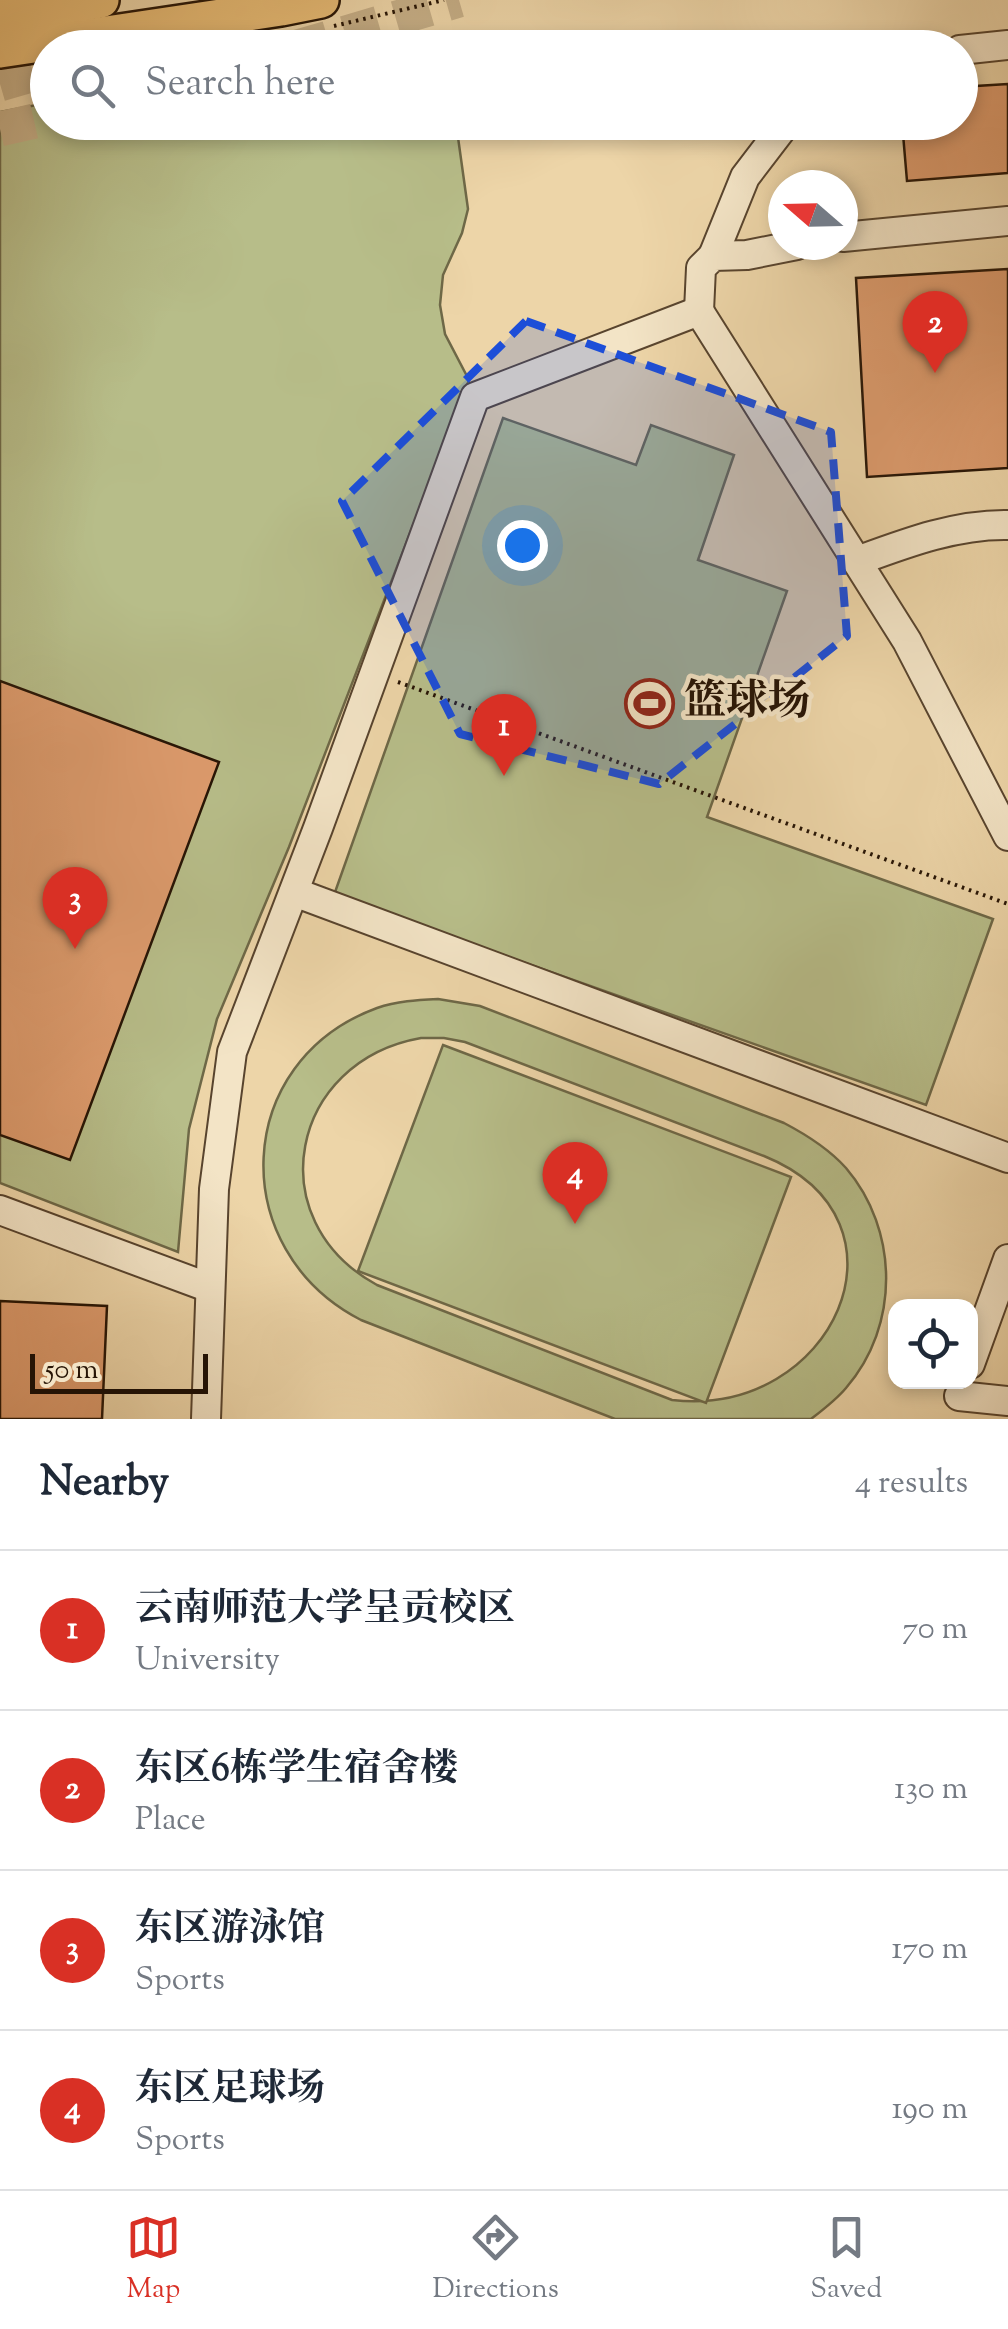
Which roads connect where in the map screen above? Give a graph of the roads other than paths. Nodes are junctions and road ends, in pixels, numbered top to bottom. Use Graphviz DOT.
graph roads {
  1 [pos="101,0"];
  2 [pos="321,0"];
  3 [pos="0,17"];
  4 [pos="134,30"];
  5 [pos="1008,45"];
  6 [pos="30,46"];
  7 [pos="978,48"];
  8 [pos="0,50"];
  9 [pos="774,140"];
  10 [pos="1008,221"];
  11 [pos="858,236"];
  12 [pos="768,251"];
  13 [pos="713,256"];
  14 [pos="699,311"];
  15 [pos="1008,524"];
  16 [pos="857,561"];
  17 [pos="1008,836"];
  18 [pos="294,892"];
  19 [pos="1008,1158"];
  20 [pos="0,1210"];
  21 [pos="1008,1259"];
  22 [pos="210,1288"];
  23 [pos="978,1342"];
  24 [pos="958,1399"];
  25 [pos="1008,1401"];
  26 [pos="206,1419"];
  1 -- 3 [label="main road"];
  2 -- 4 [label="main road"];
  5 -- 7 [label="street"];
  6 -- 8 [label="main road"];
  9 -- 13 [label="street"];
  10 -- 11 [label="street"];
  12 -- 13 [label="street"];
  13 -- 14 [label="street"];
  14 -- 16 [label="street"];
  14 -- 18 [label="street"];
  15 -- 16 [label="street"];
  16 -- 17 [label="street"];
  18 -- 19 [label="street"];
  18 -- 22 [label="street"];
  20 -- 22 [label="street"];
  21 -- 23 [label="street"];
  22 -- 26 [label="street"];
  24 -- 25 [label="street"];
}
